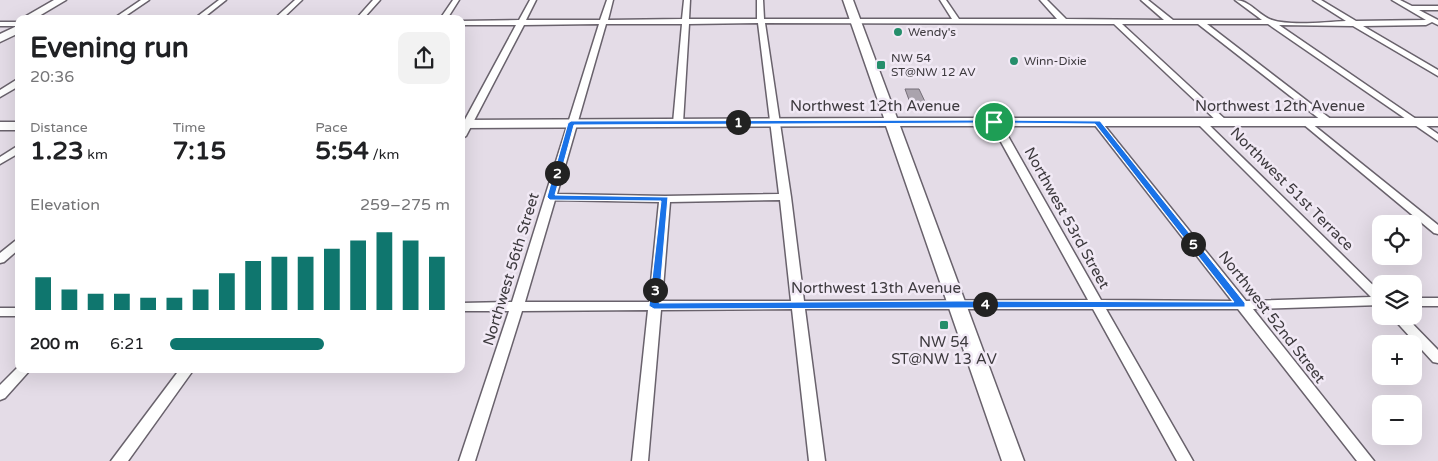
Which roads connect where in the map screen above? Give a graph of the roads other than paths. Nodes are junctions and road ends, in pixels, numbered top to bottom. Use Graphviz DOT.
graph roads {
  1 [pos="61,0"];
  2 [pos="70,0"];
  3 [pos="146,0"];
  4 [pos="223,0"];
  5 [pos="299,0"];
  6 [pos="377,0"];
  7 [pos="456,0"];
  8 [pos="532,0"];
  9 [pos="610,0"];
  10 [pos="687,0"];
  11 [pos="760,0"];
  12 [pos="848,0"];
  13 [pos="943,0"];
  14 [pos="1043,0"];
  15 [pos="1144,0"];
  16 [pos="1238,0"];
  17 [pos="1316,0"];
  18 [pos="1394,0"];
  19 [pos="1410,8"];
  20 [pos="1438,8"];
  21 [pos="35,15"];
  22 [pos="43,15"];
  23 [pos="122,15"];
  24 [pos="202,15"];
  25 [pos="282,15"];
  26 [pos="363,15"];
  27 [pos="446,15"];
  28 [pos="761,21"];
  29 [pos="856,21"];
  30 [pos="957,21"];
  31 [pos="1063,21"];
  32 [pos="1115,21"];
  33 [pos="603,22"];
  34 [pos="685,22"];
  35 [pos="1171,22"];
  36 [pos="1200,22"];
  37 [pos="1272,22"];
  38 [pos="1351,22"];
  39 [pos="1434,22"];
  40 [pos="465,23"];
  41 [pos="521,23"];
  42 [pos="0,24"];
  43 [pos="15,24"];
  44 [pos="15,26"];
  45 [pos="15,28"];
  46 [pos="0,33"];
  47 [pos="0,39"];
  48 [pos="1438,74"];
  49 [pos="15,85"];
  50 [pos="0,94"];
  51 [pos="776,122"];
  52 [pos="891,122"];
  53 [pos="994,122"];
  54 [pos="1097,122"];
  55 [pos="1201,122"];
  56 [pos="1223,122"];
  57 [pos="1306,122"];
  58 [pos="1329,122"];
  59 [pos="1415,122"];
  60 [pos="1438,122"];
  61 [pos="571,123"];
  62 [pos="678,123"];
  63 [pos="465,124"];
  64 [pos="0,126"];
  65 [pos="15,126"];
  66 [pos="465,128"];
  67 [pos="1438,138"];
  68 [pos="15,151"];
  69 [pos="0,161"];
  70 [pos="550,197"];
  71 [pos="786,197"];
  72 [pos="665,199"];
  73 [pos="1438,231"];
  74 [pos="15,246"];
  75 [pos="0,259"];
  76 [pos="1372,292"];
  77 [pos="1372,301"];
  78 [pos="1422,302"];
  79 [pos="1438,302"];
  80 [pos="799,304"];
  81 [pos="957,304"];
  82 [pos="1096,304"];
  83 [pos="1242,305"];
  84 [pos="654,306"];
  85 [pos="465,307"];
  86 [pos="517,307"];
  87 [pos="0,312"];
  88 [pos="15,312"];
  89 [pos="1406,325"];
  90 [pos="1438,358"];
  91 [pos="20,373"];
  92 [pos="184,373"];
  93 [pos="0,394"];
  94 [pos="119,461"];
  95 [pos="467,461"];
  96 [pos="640,461"];
  97 [pos="817,461"];
  98 [pos="1013,461"];
  99 [pos="1185,461"];
  100 [pos="1366,461"];
  1 -- 21 [label="main road"];
  2 -- 22 [label="main road"];
  3 -- 23 [label="street"];
  4 -- 24 [label="street"];
  5 -- 25 [label="street"];
  6 -- 26 [label="street"];
  7 -- 27 [label="street"];
  8 -- 41 [label="street"];
  9 -- 33 [label="street, Northwest 56th Street"];
  10 -- 34 [label="street"];
  11 -- 28 [label="street"];
  12 -- 29 [label="main road"];
  13 -- 30 [label="street"];
  14 -- 31 [label="street"];
  15 -- 35 [label="street"];
  16 -- 37 [label="street"];
  17 -- 38 [label="street"];
  18 -- 19 [label="street"];
  19 -- 20 [label="street"];
  19 -- 39 [label="street"];
  28 -- 29 [label="street"];
  28 -- 34 [label="street"];
  28 -- 51 [label="street"];
  29 -- 30 [label="street"];
  29 -- 52 [label="main road"];
  30 -- 31 [label="street"];
  31 -- 32 [label="street"];
  32 -- 35 [label="street"];
  32 -- 56 [label="street, Northwest 51st Terrace"];
  33 -- 34 [label="street"];
  33 -- 41 [label="street"];
  33 -- 61 [label="street, Northwest 56th Street"];
  34 -- 62 [label="street"];
  35 -- 36 [label="street"];
  36 -- 37 [label="street"];
  36 -- 58 [label="street"];
  37 -- 38 [label="street"];
  37 -- 59 [label="street"];
  38 -- 39 [label="street"];
  38 -- 48 [label="street"];
  40 -- 41 [label="street"];
  41 -- 63 [label="street"];
  42 -- 43 [label="street"];
  44 -- 46 [label="main road"];
  45 -- 47 [label="main road"];
  49 -- 50 [label="street"];
  51 -- 52 [label="main road, Northwest 12th Avenue"];
  51 -- 62 [label="main road, Northwest 12th Avenue"];
  51 -- 71 [label="street"];
  52 -- 53 [label="main road, Northwest 12th Avenue"];
  52 -- 81 [label="main road"];
  53 -- 54 [label="main road, Northwest 12th Avenue"];
  53 -- 82 [label="street, Northwest 53rd Street"];
  54 -- 55 [label="main road, Northwest 12th Avenue"];
  54 -- 83 [label="street, Northwest 52nd Street"];
  55 -- 56 [label="main road, Northwest 12th Avenue"];
  55 -- 76 [label="street, Northwest 51st Terrace"];
  56 -- 57 [label="main road, Northwest 12th Avenue"];
  57 -- 58 [label="main road, Northwest 12th Avenue"];
  57 -- 73 [label="street"];
  58 -- 59 [label="main road, Northwest 12th Avenue"];
  59 -- 60 [label="main road, Northwest 12th Avenue"];
  59 -- 67 [label="street"];
  61 -- 62 [label="main road, Northwest 12th Avenue"];
  61 -- 66 [label="main road, Northwest 12th Avenue"];
  61 -- 70 [label="street, Northwest 56th Street"];
  64 -- 65 [label="main road"];
  68 -- 69 [label="street"];
  70 -- 72 [label="street"];
  70 -- 86 [label="street, Northwest 56th Street"];
  71 -- 72 [label="street"];
  71 -- 80 [label="street"];
  72 -- 84 [label="street"];
  74 -- 75 [label="street"];
  77 -- 83 [label="street, Northwest 13th Avenue"];
  78 -- 79 [label="street"];
  80 -- 81 [label="street, Northwest 13th Avenue"];
  80 -- 84 [label="street, Northwest 13th Avenue"];
  80 -- 97 [label="street"];
  81 -- 82 [label="street, Northwest 13th Avenue"];
  81 -- 98 [label="main road"];
  82 -- 83 [label="street, Northwest 13th Avenue"];
  82 -- 99 [label="street, Northwest 53rd Street"];
  83 -- 100 [label="street, Northwest 52nd Street"];
  84 -- 86 [label="street, Northwest 13th Avenue"];
  84 -- 96 [label="street"];
  85 -- 86 [label="street, Northwest 13th Avenue"];
  86 -- 95 [label="street, Northwest 56th Street"];
  87 -- 88 [label="street"];
  89 -- 90 [label="street"];
  91 -- 93 [label="street"];
  92 -- 94 [label="street"];
}
